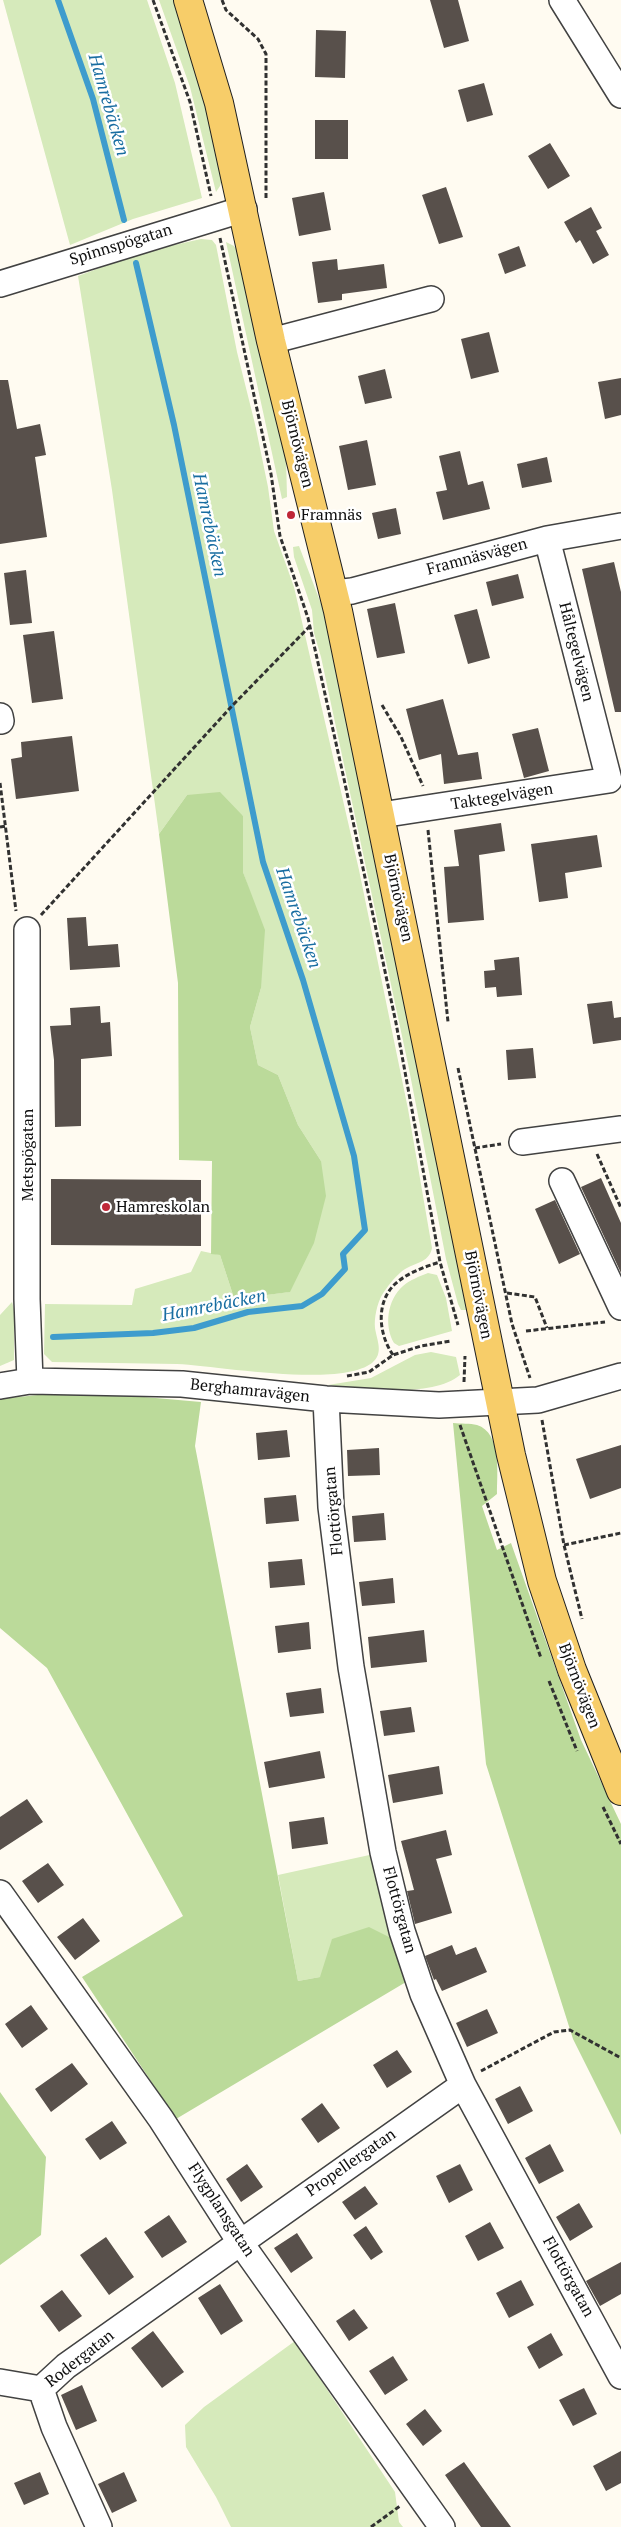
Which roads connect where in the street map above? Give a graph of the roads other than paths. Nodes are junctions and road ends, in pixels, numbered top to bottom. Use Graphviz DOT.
graph roads {
  1 [pos="188,0"];
  2 [pos="562,0"];
  3 [pos="621,95"];
  4 [pos="244,209"];
  5 [pos="0,284"];
  6 [pos="431,299"];
  7 [pos="271,341"];
  8 [pos="621,526"];
  9 [pos="546,539"];
  10 [pos="334,593"];
  11 [pos="605,766"];
  12 [pos="381,815"];
  13 [pos="27,930"];
  14 [pos="621,1129"];
  15 [pos="522,1142"];
  16 [pos="562,1181"];
  17 [pos="615,1314"];
  18 [pos="621,1376"];
  19 [pos="30,1381"];
  20 [pos="0,1386"];
  21 [pos="326,1399"];
  22 [pos="500,1402"];
  23 [pos="621,1791"];
  24 [pos="0,1893"];
  25 [pos="462,2085"];
  26 [pos="240,2242"];
  27 [pos="621,2376"];
  28 [pos="0,2382"];
  29 [pos="41,2389"];
  30 [pos="99,2527"];
  31 [pos="442,2527"];
  1 -- 4 [label="main road, Björnövägen"];
  2 -- 3 [label="street"];
  4 -- 5 [label="street, Spinnspögatan"];
  4 -- 7 [label="main road, Björnövägen"];
  6 -- 7 [label="street"];
  7 -- 10 [label="main road, Björnövägen"];
  8 -- 9 [label="street, Framnäsvägen"];
  9 -- 10 [label="street, Framnäsvägen"];
  9 -- 11 [label="street, Håltegelvägen"];
  10 -- 12 [label="main road, Björnövägen"];
  11 -- 12 [label="street, Taktegelvägen"];
  12 -- 22 [label="main road, Björnövägen"];
  13 -- 19 [label="street, Metspögatan"];
  14 -- 15 [label="street"];
  16 -- 17 [label="street"];
  18 -- 22 [label="street, Berghamravägen"];
  19 -- 20 [label="street, Berghamravägen"];
  19 -- 21 [label="street, Berghamravägen"];
  21 -- 22 [label="street, Berghamravägen"];
  21 -- 25 [label="street, Flottörgatan"];
  22 -- 23 [label="main road, Björnövägen"];
  24 -- 26 [label="street, Flygplansgatan"];
  25 -- 26 [label="street, Propellergatan"];
  25 -- 27 [label="street, Flottörgatan"];
  26 -- 29 [label="street, Rodergatan"];
  26 -- 31 [label="street, Flygplansgatan"];
  28 -- 29 [label="street"];
  29 -- 30 [label="street, Rodergatan"];
}
